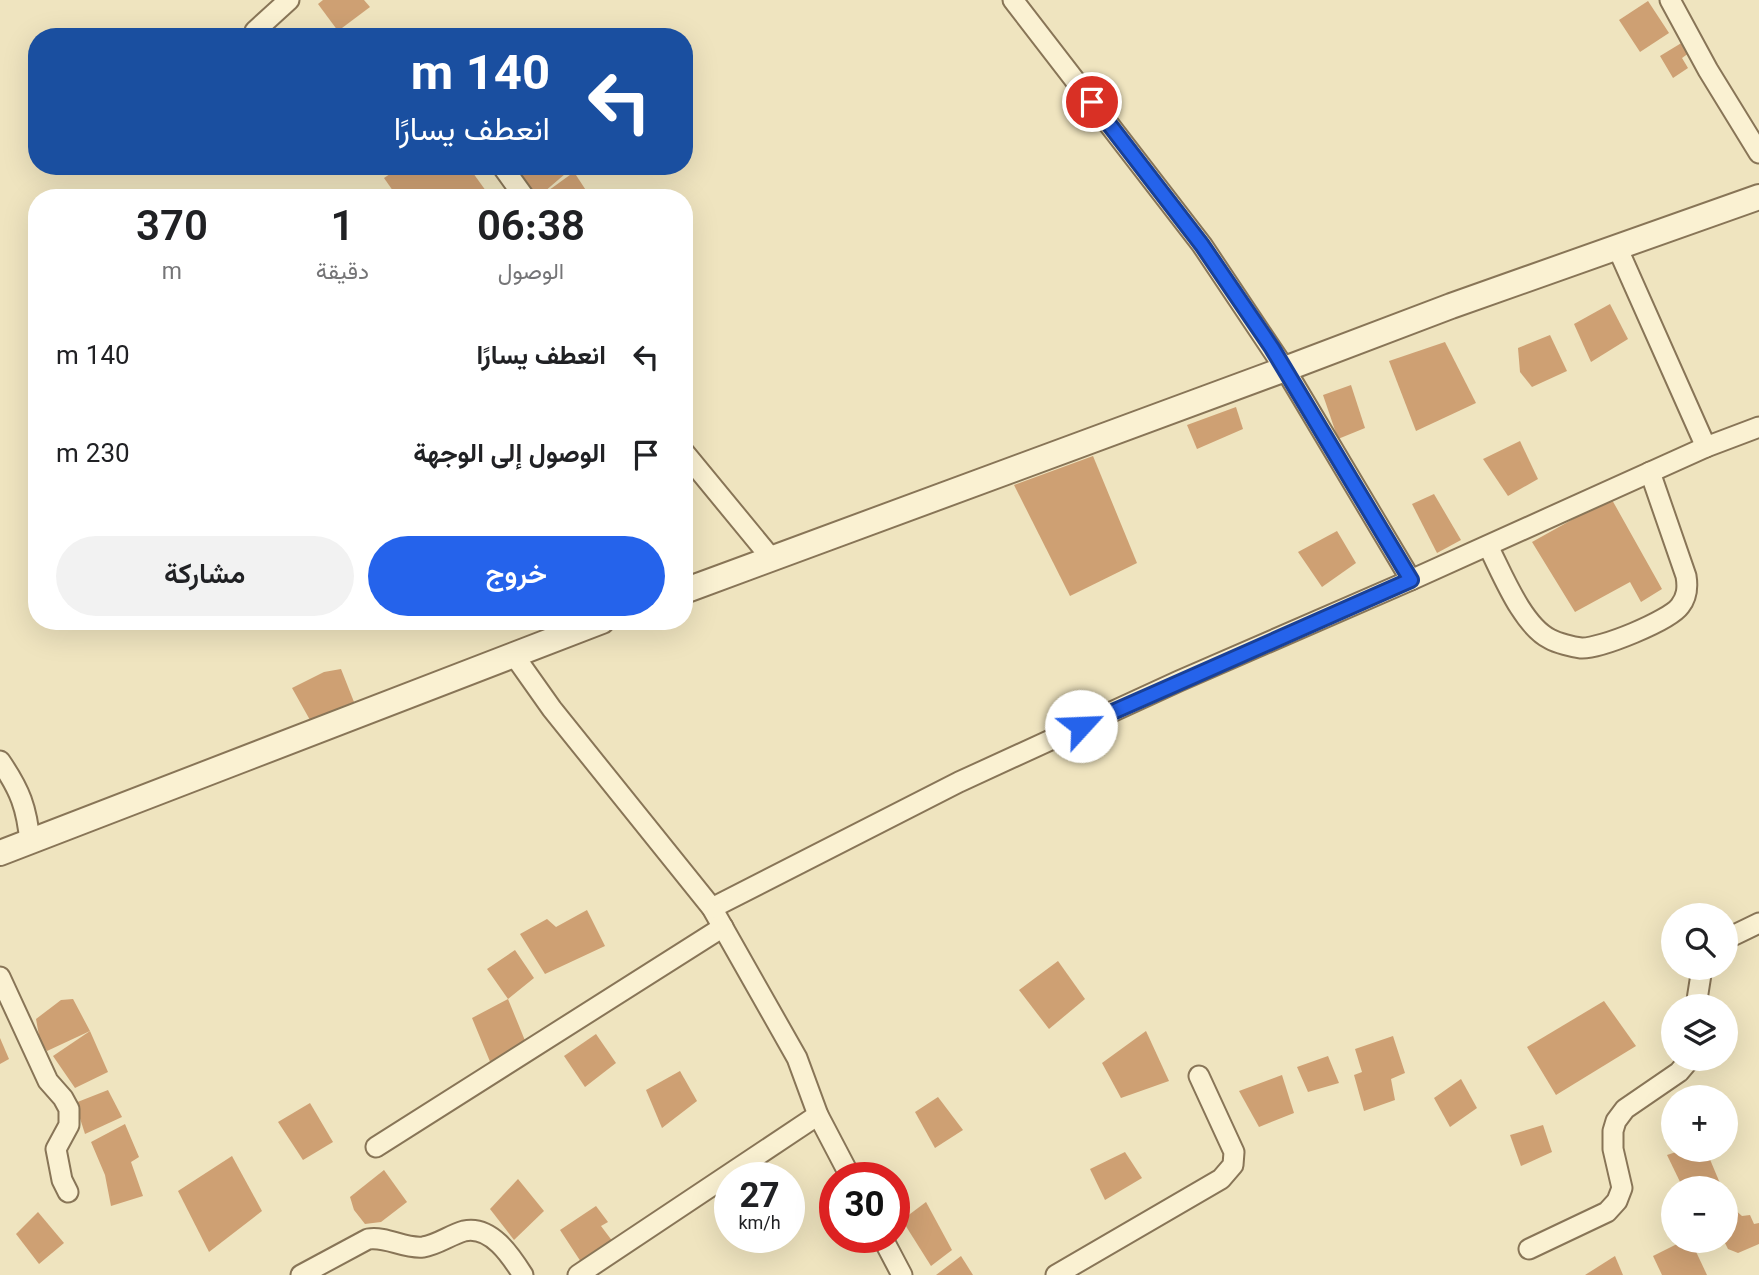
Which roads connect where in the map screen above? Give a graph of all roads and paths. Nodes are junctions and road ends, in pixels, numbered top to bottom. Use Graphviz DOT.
graph roads {
  1 [pos="289,0"];
  2 [pos="1013,0"];
  3 [pos="1670,0"];
  4 [pos="258,28"];
  5 [pos="1759,153"];
  6 [pos="1759,197"];
  7 [pos="1617,247"];
  8 [pos="1285,369"];
  9 [pos="1759,427"];
  10 [pos="1706,447"];
  11 [pos="693,463"];
  12 [pos="1650,472"];
  13 [pos="1488,546"];
  14 [pos="772,559"];
  15 [pos="1411,580"];
  16 [pos="693,588"];
  17 [pos="578,630"];
  18 [pos="513,654"];
  19 [pos="0,761"];
  20 [pos="30,843"];
  21 [pos="0,853"];
  22 [pos="712,908"];
  23 [pos="1759,923"];
  24 [pos="723,927"];
  25 [pos="1738,933"];
  26 [pos="0,978"];
  27 [pos="1680,1071"];
  28 [pos="1199,1076"];
  29 [pos="818,1115"];
  30 [pos="376,1147"];
  31 [pos="843,1162"];
  32 [pos="68,1192"];
  33 [pos="1529,1249"];
  34 [pos="890,1253"];
  35 [pos="301,1275"];
  36 [pos="523,1275"];
  37 [pos="579,1275"];
  38 [pos="902,1275"];
  39 [pos="1056,1275"];
  1 -- 4 [label="street"];
  2 -- 8 [label="street"];
  3 -- 5 [label="street"];
  6 -- 7 [label="street"];
  7 -- 8 [label="street"];
  7 -- 10 [label="street"];
  8 -- 14 [label="street"];
  8 -- 15 [label="street"];
  9 -- 10 [label="street"];
  10 -- 12 [label="street"];
  11 -- 14 [label="street"];
  12 -- 13 [label="street"];
  12 -- 13 [label="street"];
  13 -- 15 [label="street"];
  14 -- 16 [label="street"];
  15 -- 22 [label="street"];
  17 -- 18 [label="street"];
  18 -- 20 [label="street"];
  18 -- 22 [label="street"];
  19 -- 20 [label="street"];
  20 -- 21 [label="street"];
  22 -- 24 [label="street"];
  23 -- 25 [label="street"];
  24 -- 29 [label="street"];
  24 -- 30 [label="street"];
  26 -- 32 [label="street"];
  27 -- 33 [label="street"];
  28 -- 39 [label="street"];
  29 -- 31 [label="street"];
  29 -- 37 [label="street"];
  34 -- 38 [label="street"];
  35 -- 36 [label="street"];
}
